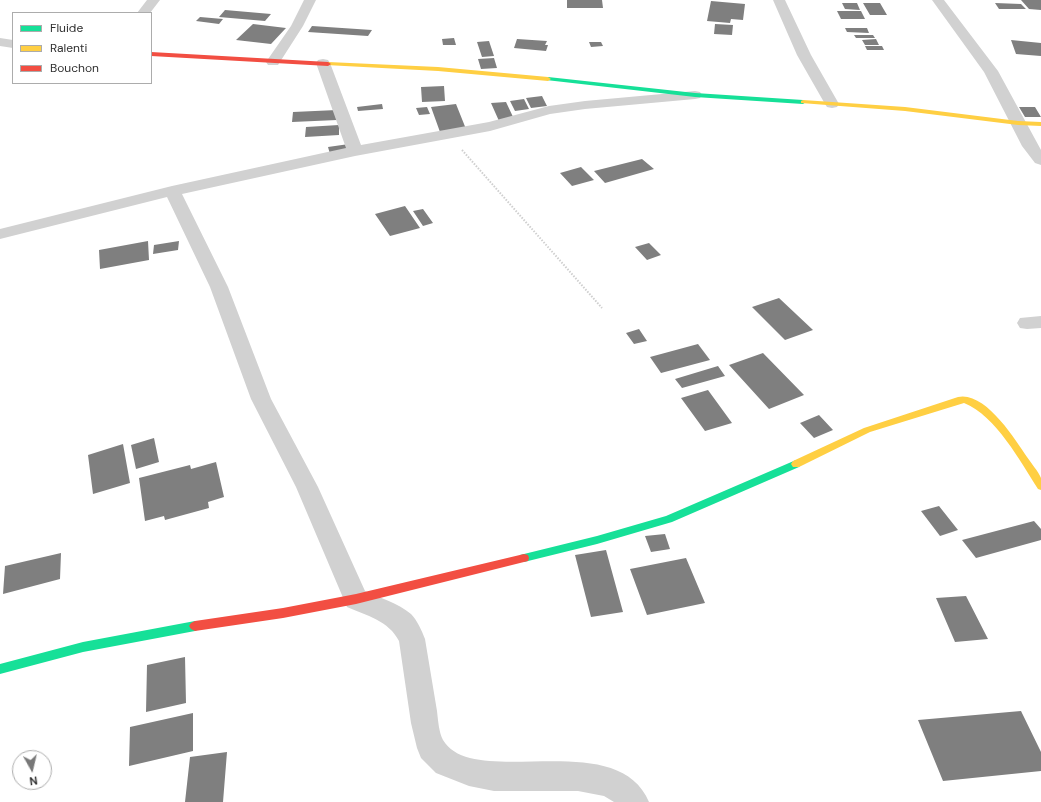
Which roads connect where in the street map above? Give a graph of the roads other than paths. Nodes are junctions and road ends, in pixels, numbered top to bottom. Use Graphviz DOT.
graph roads {
  1 [pos="154,0"];
  2 [pos="310,0"];
  3 [pos="779,0"];
  4 [pos="938,0"];
  5 [pos="144,12"];
  6 [pos="0,42"];
  7 [pos="12,44"];
  8 [pos="152,54"];
  9 [pos="273,62"];
  10 [pos="323,63"];
  11 [pos="636,94"];
  12 [pos="695,95"];
  13 [pos="832,104"];
  14 [pos="1018,123"];
  15 [pos="1041,124"];
  16 [pos="355,151"];
  17 [pos="1041,160"];
  18 [pos="172,191"];
  19 [pos="0,234"];
  20 [pos="1041,486"];
  21 [pos="356,599"];
  22 [pos="0,669"];
  23 [pos="634,802"];
  1 -- 5 [label="street"];
  2 -- 9 [label="street"];
  3 -- 13 [label="street"];
  4 -- 14 [label="street"];
  6 -- 7 [label="street"];
  8 -- 9 [label="street"];
  9 -- 10 [label="street"];
  10 -- 11 [label="street"];
  10 -- 16 [label="street"];
  11 -- 12 [label="street"];
  11 -- 16 [label="street"];
  12 -- 13 [label="street"];
  13 -- 14 [label="street"];
  14 -- 15 [label="street"];
  14 -- 17 [label="street"];
  16 -- 18 [label="street"];
  18 -- 19 [label="street"];
  18 -- 21 [label="street"];
  20 -- 21 [label="street"];
  21 -- 22 [label="street"];
  21 -- 23 [label="street"];
}
